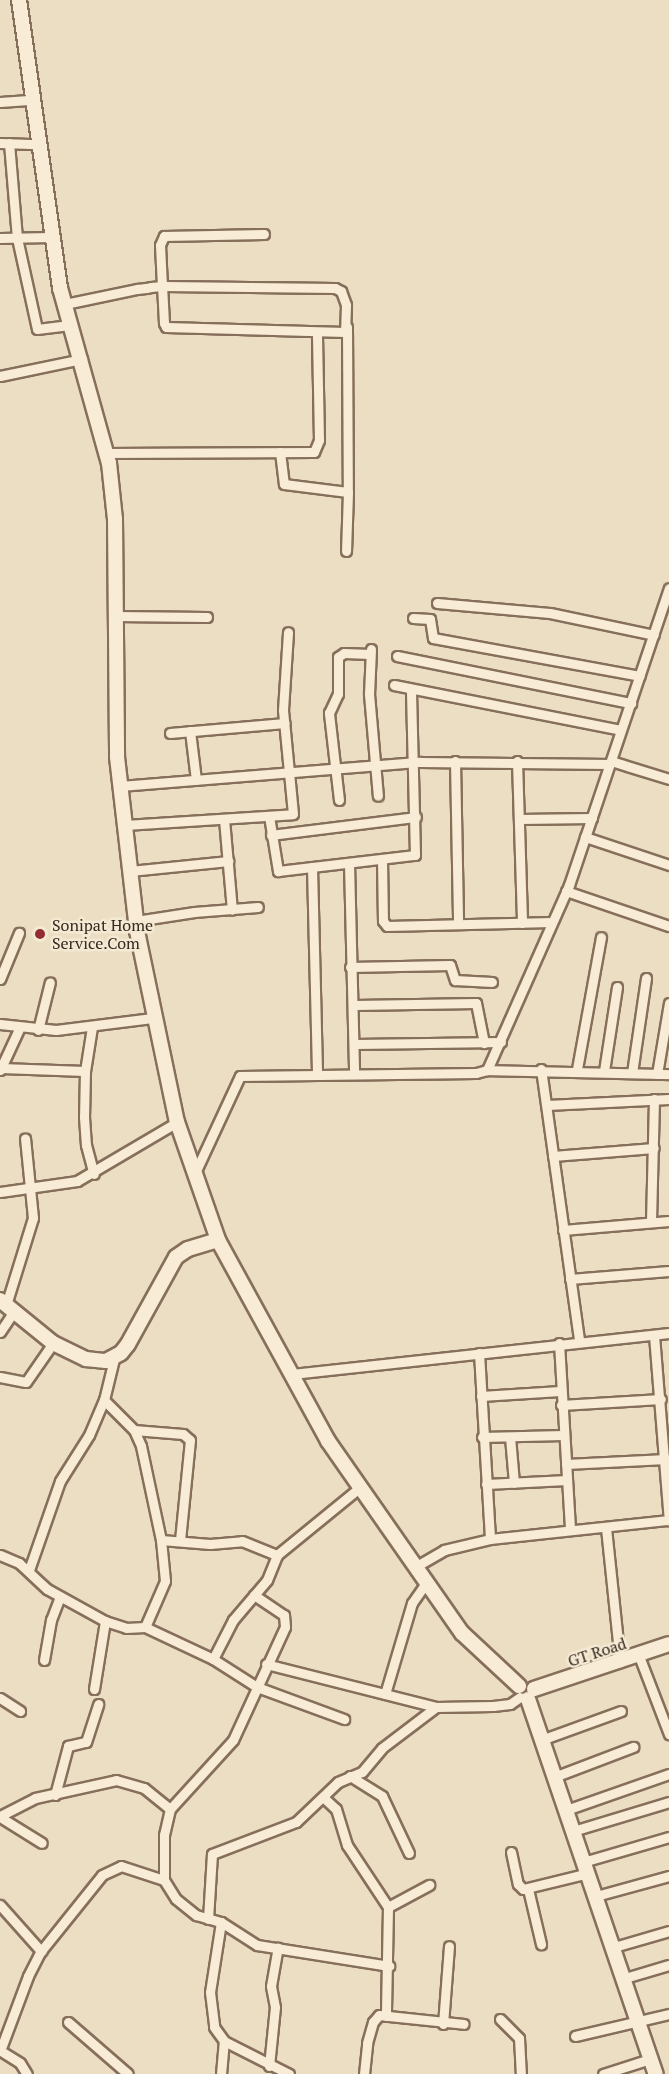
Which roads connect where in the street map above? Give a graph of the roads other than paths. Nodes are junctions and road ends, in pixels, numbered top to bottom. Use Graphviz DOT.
graph roads {
  1 [pos="19,0"];
  2 [pos="32,100"];
  3 [pos="0,102"];
  4 [pos="4,143"];
  5 [pos="38,144"];
  6 [pos="264,234"];
  7 [pos="51,237"];
  8 [pos="0,238"];
  9 [pos="17,238"];
  10 [pos="162,286"];
  11 [pos="65,304"];
  12 [pos="72,325"];
  13 [pos="347,327"];
  14 [pos="317,332"];
  15 [pos="82,359"];
  16 [pos="0,376"];
  17 [pos="280,452"];
  18 [pos="107,453"];
  19 [pos="348,492"];
  20 [pos="346,551"];
  21 [pos="669,588"];
  22 [pos="437,603"];
  23 [pos="115,616"];
  24 [pos="207,617"];
  25 [pos="413,618"];
  26 [pos="288,632"];
  27 [pos="654,635"];
  28 [pos="397,656"];
  29 [pos="640,676"];
  30 [pos="394,685"];
  31 [pos="411,689"];
  32 [pos="631,703"];
  33 [pos="285,723"];
  34 [pos="621,730"];
  35 [pos="190,731"];
  36 [pos="170,733"];
  37 [pos="455,761"];
  38 [pos="517,761"];
  39 [pos="414,762"];
  40 [pos="611,762"];
  41 [pos="376,765"];
  42 [pos="334,769"];
  43 [pos="291,772"];
  44 [pos="669,779"];
  45 [pos="196,780"];
  46 [pos="120,786"];
  47 [pos="378,796"];
  48 [pos="339,800"];
  49 [pos="269,816"];
  50 [pos="416,817"];
  51 [pos="592,818"];
  52 [pos="224,819"];
  53 [pos="519,819"];
  54 [pos="125,825"];
  55 [pos="271,835"];
  56 [pos="585,837"];
  57 [pos="382,860"];
  58 [pos="228,861"];
  59 [pos="350,863"];
  60 [pos="669,865"];
  61 [pos="312,867"];
  62 [pos="130,871"];
  63 [pos="566,891"];
  64 [pos="258,907"];
  65 [pos="232,910"];
  66 [pos="136,921"];
  67 [pos="552,922"];
  68 [pos="522,923"];
  69 [pos="458,924"];
  70 [pos="669,926"];
  71 [pos="19,933"];
  72 [pos="601,937"];
  73 [pos="0,950"];
  74 [pos="11,953"];
  75 [pos="350,966"];
  76 [pos="646,978"];
  77 [pos="0,979"];
  78 [pos="50,982"];
  79 [pos="492,982"];
  80 [pos="617,987"];
  81 [pos="669,1003"];
  82 [pos="355,1005"];
  83 [pos="153,1018"];
  84 [pos="0,1024"];
  85 [pos="92,1027"];
  86 [pos="19,1029"];
  87 [pos="38,1030"];
  88 [pos="501,1042"];
  89 [pos="484,1043"];
  90 [pos="355,1044"];
  91 [pos="0,1069"];
  92 [pos="541,1069"];
  93 [pos="577,1069"];
  94 [pos="487,1070"];
  95 [pos="85,1071"];
  96 [pos="604,1071"];
  97 [pos="317,1072"];
  98 [pos="354,1072"];
  99 [pos="632,1073"];
  100 [pos="657,1074"];
  101 [pos="669,1074"];
  102 [pos="654,1099"];
  103 [pos="669,1099"];
  104 [pos="547,1105"];
  105 [pos="177,1122"];
  106 [pos="25,1138"];
  107 [pos="654,1148"];
  108 [pos="553,1156"];
  109 [pos="94,1174"];
  110 [pos="194,1177"];
  111 [pos="30,1190"];
  112 [pos="0,1192"];
  113 [pos="669,1221"];
  114 [pos="651,1222"];
  115 [pos="563,1230"];
  116 [pos="218,1240"];
  117 [pos="669,1271"];
  118 [pos="570,1279"];
  119 [pos="7,1305"];
  120 [pos="0,1332"];
  121 [pos="669,1333"];
  122 [pos="654,1335"];
  123 [pos="579,1341"];
  124 [pos="53,1343"];
  125 [pos="559,1343"];
  126 [pos="479,1353"];
  127 [pos="114,1359"];
  128 [pos="292,1374"];
  129 [pos="0,1377"];
  130 [pos="560,1391"];
  131 [pos="663,1392"];
  132 [pos="481,1395"];
  133 [pos="104,1400"];
  134 [pos="561,1405"];
  135 [pos="134,1430"];
  136 [pos="563,1435"];
  137 [pos="482,1437"];
  138 [pos="510,1437"];
  139 [pos="667,1443"];
  140 [pos="666,1460"];
  141 [pos="566,1464"];
  142 [pos="567,1480"];
  143 [pos="514,1483"];
  144 [pos="486,1484"];
  145 [pos="358,1489"];
  146 [pos="669,1520"];
  147 [pos="570,1528"];
  148 [pos="606,1528"];
  149 [pos="490,1539"];
  150 [pos="161,1540"];
  151 [pos="180,1541"];
  152 [pos="277,1555"];
  153 [pos="0,1556"];
  154 [pos="415,1567"];
  155 [pos="29,1570"];
  156 [pos="426,1583"];
  157 [pos="254,1595"];
  158 [pos="60,1597"];
  159 [pos="105,1621"];
  160 [pos="145,1627"];
  161 [pos="669,1644"];
  162 [pos="639,1656"];
  163 [pos="213,1659"];
  164 [pos="44,1660"];
  165 [pos="620,1662"];
  166 [pos="267,1664"];
  167 [pos="257,1687"];
  168 [pos="94,1689"];
  169 [pos="525,1693"];
  170 [pos="385,1694"];
  171 [pos="0,1698"];
  172 [pos="98,1704"];
  173 [pos="436,1707"];
  174 [pos="621,1711"];
  175 [pos="20,1712"];
  176 [pos="344,1719"];
  177 [pos="669,1734"];
  178 [pos="541,1740"];
  179 [pos="633,1747"];
  180 [pos="669,1774"];
  181 [pos="350,1776"];
  182 [pos="554,1777"];
  183 [pos="55,1795"];
  184 [pos="324,1798"];
  185 [pos="669,1802"];
  186 [pos="170,1809"];
  187 [pos="566,1810"];
  188 [pos="0,1816"];
  189 [pos="573,1831"];
  190 [pos="669,1837"];
  191 [pos="42,1843"];
  192 [pos="511,1852"];
  193 [pos="409,1853"];
  194 [pos="586,1868"];
  195 [pos="669,1876"];
  196 [pos="164,1880"];
  197 [pos="429,1885"];
  198 [pos="528,1889"];
  199 [pos="596,1896"];
  200 [pos="0,1905"];
  201 [pos="388,1907"];
  202 [pos="208,1919"];
  203 [pos="221,1922"];
  204 [pos="669,1930"];
  205 [pos="541,1944"];
  206 [pos="449,1946"];
  207 [pos="614,1947"];
  208 [pos="278,1948"];
  209 [pos="41,1951"];
  210 [pos="669,1965"];
  211 [pos="389,1966"];
  212 [pos="625,1978"];
  213 [pos="669,2014"];
  214 [pos="386,2016"];
  215 [pos="500,2019"];
  216 [pos="639,2020"];
  217 [pos="68,2022"];
  218 [pos="443,2024"];
  219 [pos="464,2024"];
  220 [pos="576,2036"];
  221 [pos="224,2041"];
  222 [pos="0,2051"];
  223 [pos="650,2059"];
  224 [pos="269,2066"];
  225 [pos="27,2074"];
  226 [pos="128,2074"];
  227 [pos="220,2074"];
  228 [pos="289,2074"];
  229 [pos="364,2074"];
  230 [pos="522,2074"];
  231 [pos="603,2074"];
  232 [pos="656,2074"];
  1 -- 2 [label="street"];
  2 -- 3 [label="street"];
  2 -- 5 [label="street"];
  4 -- 5 [label="street"];
  4 -- 9 [label="street"];
  5 -- 7 [label="street"];
  6 -- 10 [label="street"];
  7 -- 9 [label="street"];
  7 -- 11 [label="street"];
  8 -- 9 [label="street"];
  9 -- 12 [label="street"];
  10 -- 11 [label="street"];
  10 -- 13 [label="street"];
  10 -- 14 [label="street"];
  11 -- 12 [label="street"];
  12 -- 15 [label="street"];
  13 -- 14 [label="street"];
  13 -- 19 [label="street"];
  14 -- 17 [label="street"];
  15 -- 16 [label="street"];
  15 -- 18 [label="street"];
  17 -- 18 [label="street"];
  17 -- 19 [label="street"];
  18 -- 23 [label="street"];
  19 -- 20 [label="street"];
  21 -- 27 [label="street"];
  22 -- 27 [label="street"];
  23 -- 24 [label="street"];
  23 -- 46 [label="street"];
  25 -- 29 [label="street"];
  26 -- 33 [label="street"];
  27 -- 29 [label="street"];
  28 -- 32 [label="street"];
  29 -- 32 [label="street"];
  30 -- 31 [label="street"];
  31 -- 34 [label="street"];
  31 -- 39 [label="street"];
  32 -- 34 [label="street"];
  33 -- 35 [label="street"];
  33 -- 43 [label="street"];
  34 -- 40 [label="street"];
  35 -- 36 [label="street"];
  35 -- 45 [label="street"];
  37 -- 38 [label="street"];
  37 -- 39 [label="street"];
  37 -- 69 [label="street"];
  38 -- 40 [label="street"];
  38 -- 53 [label="street"];
  39 -- 41 [label="street"];
  39 -- 50 [label="street"];
  40 -- 44 [label="street"];
  40 -- 51 [label="street"];
  41 -- 42 [label="street"];
  41 -- 42 [label="street"];
  41 -- 47 [label="street"];
  42 -- 43 [label="street"];
  42 -- 48 [label="street"];
  43 -- 45 [label="street"];
  43 -- 49 [label="street"];
  45 -- 46 [label="street"];
  46 -- 54 [label="street"];
  49 -- 52 [label="street"];
  49 -- 55 [label="street"];
  50 -- 55 [label="street"];
  50 -- 57 [label="street"];
  51 -- 53 [label="street"];
  51 -- 56 [label="street"];
  52 -- 54 [label="street"];
  52 -- 58 [label="street"];
  53 -- 68 [label="street"];
  54 -- 62 [label="street"];
  55 -- 61 [label="street"];
  56 -- 60 [label="street"];
  56 -- 63 [label="street"];
  57 -- 59 [label="street"];
  57 -- 69 [label="street"];
  58 -- 62 [label="street"];
  58 -- 65 [label="street"];
  59 -- 61 [label="street"];
  59 -- 75 [label="street"];
  61 -- 97 [label="street"];
  62 -- 66 [label="street"];
  63 -- 67 [label="street"];
  63 -- 70 [label="street"];
  64 -- 65 [label="street"];
  65 -- 66 [label="street"];
  66 -- 83 [label="street"];
  67 -- 68 [label="street"];
  67 -- 88 [label="street"];
  68 -- 69 [label="street"];
  71 -- 74 [label="street"];
  72 -- 93 [label="street"];
  73 -- 74 [label="street"];
  74 -- 77 [label="street"];
  75 -- 79 [label="street"];
  75 -- 82 [label="street"];
  76 -- 99 [label="street"];
  78 -- 87 [label="street"];
  80 -- 96 [label="street"];
  81 -- 100 [label="street"];
  82 -- 89 [label="street"];
  82 -- 90 [label="street"];
  83 -- 85 [label="street"];
  83 -- 105 [label="street"];
  84 -- 86 [label="street"];
  85 -- 87 [label="street"];
  85 -- 95 [label="street"];
  86 -- 87 [label="street"];
  86 -- 91 [label="street"];
  88 -- 89 [label="street"];
  88 -- 94 [label="street"];
  89 -- 90 [label="street"];
  90 -- 98 [label="street"];
  91 -- 95 [label="street"];
  92 -- 93 [label="street"];
  92 -- 94 [label="street"];
  92 -- 104 [label="street"];
  93 -- 96 [label="street"];
  94 -- 98 [label="street"];
  95 -- 109 [label="street"];
  96 -- 99 [label="street"];
  97 -- 98 [label="street"];
  97 -- 110 [label="street"];
  99 -- 100 [label="street"];
  100 -- 101 [label="street"];
  102 -- 103 [label="street"];
  102 -- 104 [label="street"];
  102 -- 107 [label="street"];
  104 -- 108 [label="street"];
  105 -- 109 [label="street"];
  105 -- 110 [label="street"];
  106 -- 111 [label="street"];
  107 -- 108 [label="street"];
  107 -- 114 [label="street"];
  108 -- 115 [label="street"];
  109 -- 111 [label="street"];
  110 -- 116 [label="street"];
  111 -- 112 [label="street"];
  111 -- 119 [label="street"];
  113 -- 114 [label="street"];
  114 -- 115 [label="street"];
  115 -- 118 [label="street"];
  116 -- 127 [label="street"];
  116 -- 128 [label="street"];
  117 -- 118 [label="street"];
  118 -- 123 [label="street"];
  119 -- 120 [label="street"];
  119 -- 124 [label="street"];
  121 -- 122 [label="street"];
  122 -- 123 [label="street"];
  122 -- 131 [label="street"];
  123 -- 125 [label="street"];
  124 -- 127 [label="street"];
  124 -- 129 [label="street"];
  125 -- 126 [label="street"];
  125 -- 130 [label="street"];
  126 -- 128 [label="street"];
  126 -- 132 [label="street"];
  127 -- 133 [label="street"];
  128 -- 145 [label="street"];
  130 -- 132 [label="street"];
  130 -- 134 [label="street"];
  131 -- 134 [label="street"];
  131 -- 139 [label="street"];
  132 -- 137 [label="street"];
  133 -- 135 [label="street"];
  133 -- 155 [label="street"];
  134 -- 136 [label="street"];
  135 -- 150 [label="street"];
  135 -- 151 [label="street"];
  136 -- 138 [label="street"];
  136 -- 141 [label="street"];
  137 -- 138 [label="street"];
  137 -- 144 [label="street"];
  138 -- 143 [label="street"];
  139 -- 140 [label="street"];
  140 -- 141 [label="street"];
  140 -- 146 [label="street"];
  141 -- 142 [label="street"];
  142 -- 143 [label="street"];
  142 -- 147 [label="street"];
  143 -- 144 [label="street"];
  144 -- 149 [label="street"];
  145 -- 152 [label="street"];
  145 -- 154 [label="street"];
  146 -- 148 [label="street"];
  147 -- 148 [label="street"];
  147 -- 149 [label="street"];
  148 -- 165 [label="street"];
  149 -- 154 [label="street"];
  150 -- 151 [label="street"];
  150 -- 160 [label="street"];
  151 -- 152 [label="street"];
  152 -- 157 [label="street"];
  153 -- 155 [label="street"];
  154 -- 156 [label="street"];
  155 -- 158 [label="street"];
  156 -- 169 [label="street"];
  156 -- 170 [label="street"];
  157 -- 163 [label="street"];
  157 -- 166 [label="street"];
  158 -- 159 [label="street"];
  158 -- 164 [label="street"];
  159 -- 160 [label="street"];
  159 -- 168 [label="street"];
  160 -- 163 [label="street"];
  161 -- 162 [label="street, GT Road"];
  162 -- 165 [label="street, GT Road"];
  162 -- 177 [label="street"];
  163 -- 167 [label="street"];
  165 -- 169 [label="street, GT Road"];
  166 -- 167 [label="street"];
  166 -- 170 [label="street"];
  167 -- 176 [label="street"];
  167 -- 186 [label="street"];
  169 -- 173 [label="street"];
  169 -- 178 [label="street"];
  170 -- 173 [label="street"];
  171 -- 175 [label="street"];
  172 -- 183 [label="street"];
  173 -- 181 [label="street"];
  174 -- 178 [label="street"];
  178 -- 182 [label="street"];
  179 -- 182 [label="street"];
  180 -- 187 [label="street"];
  181 -- 184 [label="street"];
  181 -- 193 [label="street"];
  182 -- 187 [label="street"];
  183 -- 186 [label="street"];
  183 -- 188 [label="street"];
  184 -- 201 [label="street"];
  184 -- 202 [label="street"];
  185 -- 189 [label="street"];
  186 -- 196 [label="street"];
  187 -- 189 [label="street"];
  188 -- 191 [label="street"];
  189 -- 194 [label="street"];
  190 -- 194 [label="street"];
  192 -- 198 [label="street"];
  194 -- 198 [label="street"];
  194 -- 199 [label="street"];
  195 -- 199 [label="street"];
  196 -- 202 [label="street"];
  196 -- 209 [label="street"];
  197 -- 201 [label="street"];
  198 -- 205 [label="street"];
  199 -- 207 [label="street"];
  200 -- 209 [label="street"];
  201 -- 211 [label="street"];
  202 -- 203 [label="street"];
  203 -- 208 [label="street"];
  203 -- 221 [label="street"];
  204 -- 207 [label="street"];
  206 -- 218 [label="street"];
  207 -- 212 [label="street"];
  208 -- 211 [label="street"];
  208 -- 224 [label="street"];
  209 -- 222 [label="street"];
  210 -- 212 [label="street"];
  211 -- 214 [label="street"];
  212 -- 216 [label="street"];
  213 -- 216 [label="street"];
  214 -- 218 [label="street"];
  214 -- 229 [label="street"];
  215 -- 230 [label="street"];
  216 -- 220 [label="street"];
  216 -- 223 [label="street"];
  217 -- 226 [label="street"];
  218 -- 219 [label="street"];
  221 -- 224 [label="street"];
  221 -- 227 [label="street"];
  222 -- 225 [label="street"];
  223 -- 231 [label="street"];
  223 -- 232 [label="street"];
  224 -- 228 [label="street"];
}
